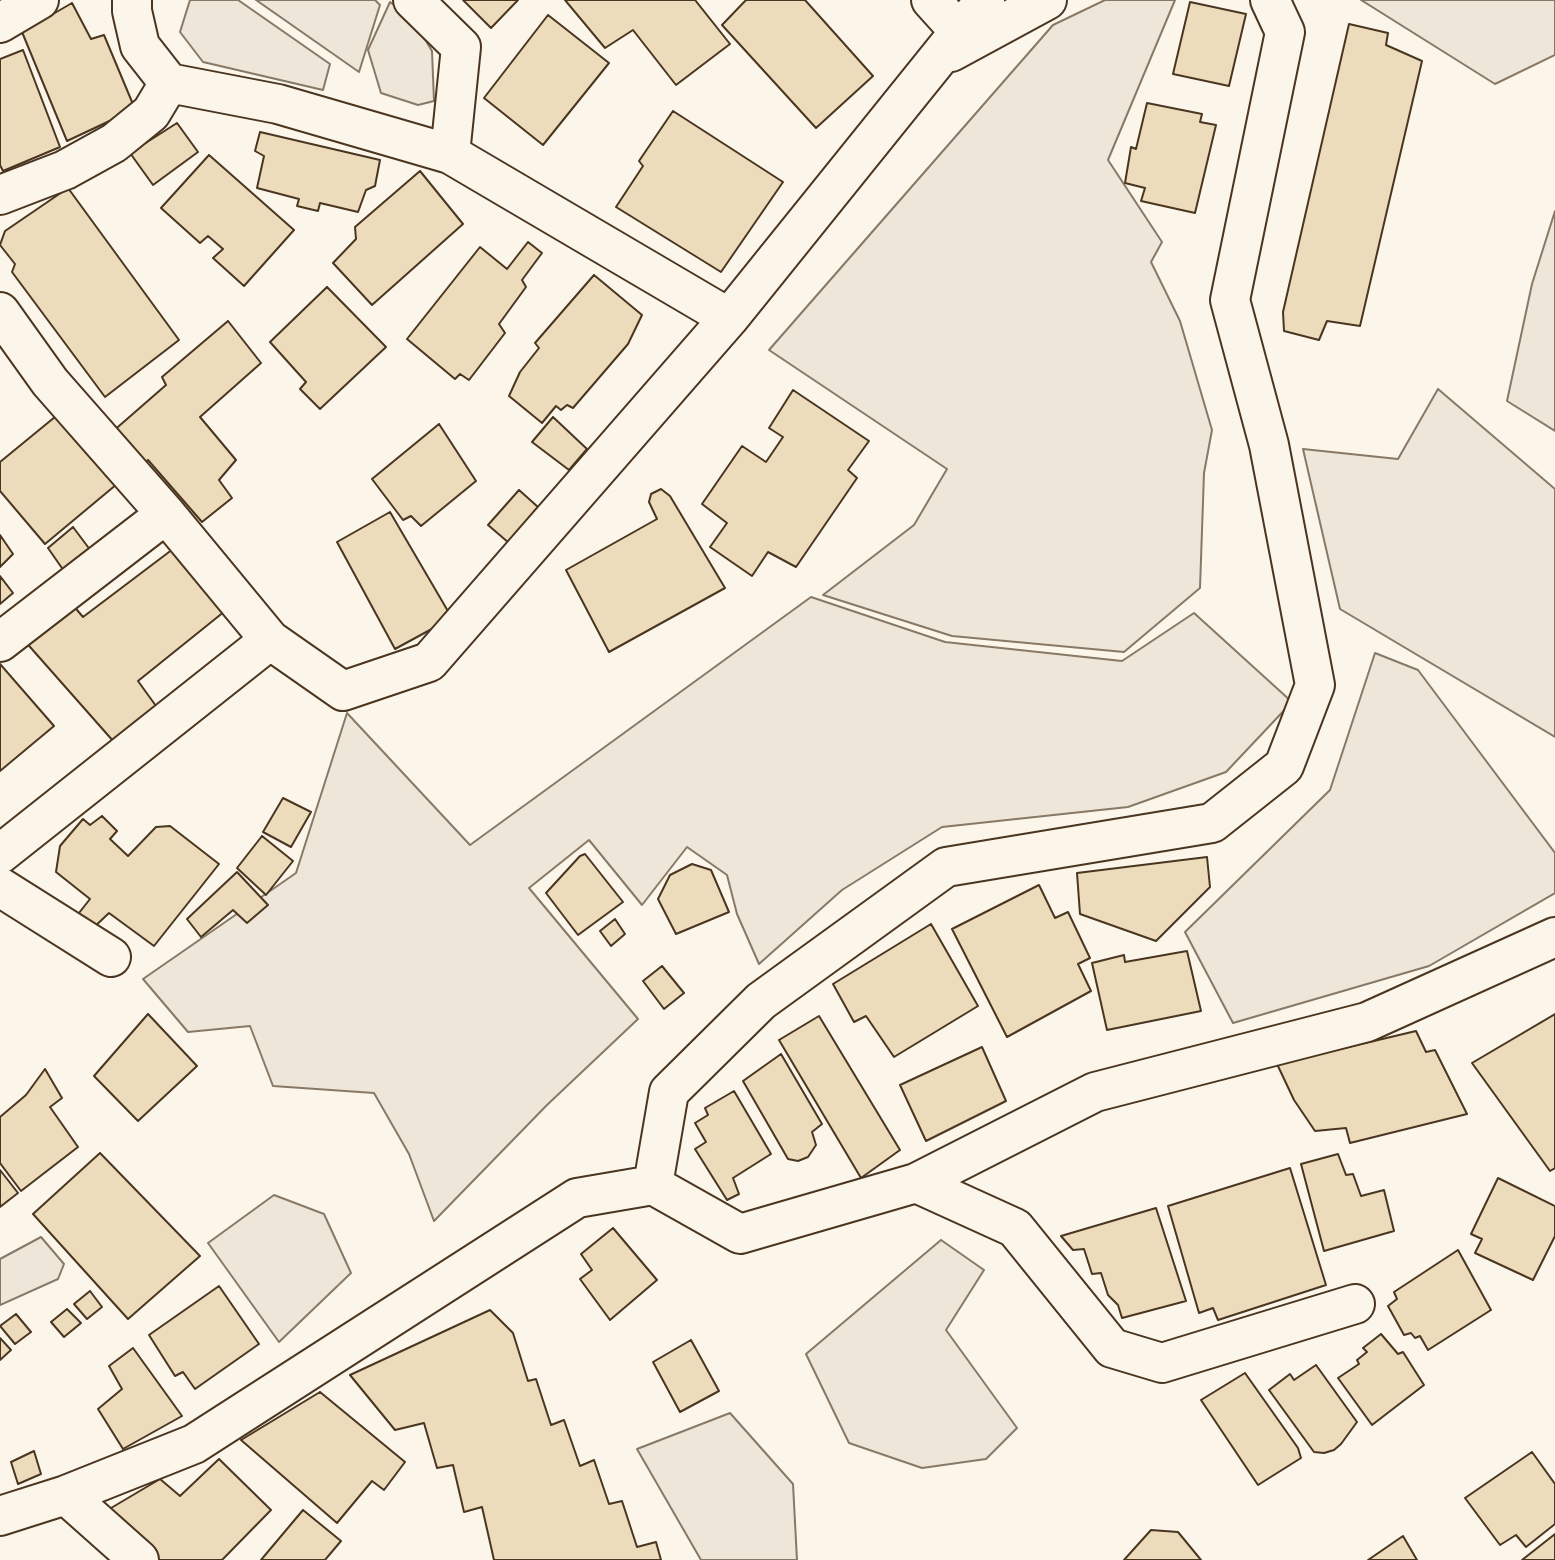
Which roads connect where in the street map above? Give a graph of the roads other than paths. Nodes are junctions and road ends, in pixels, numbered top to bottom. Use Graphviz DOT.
graph roads {
  1 [pos="39,0"];
  2 [pos="132,0"];
  3 [pos="412,0"];
  4 [pos="931,0"];
  5 [pos="985,0"];
  6 [pos="1047,0"];
  7 [pos="1270,0"];
  8 [pos="0,23"];
  9 [pos="948,46"];
  10 [pos="169,83"];
  11 [pos="450,154"];
  12 [pos="0,195"];
  13 [pos="0,312"];
  14 [pos="729,318"];
  15 [pos="166,514"];
  16 [pos="270,640"];
  17 [pos="0,642"];
  18 [pos="0,854"];
  19 [pos="0,887"];
  20 [pos="1555,937"];
  21 [pos="111,957"];
  22 [pos="916,1183"];
  23 [pos="653,1185"];
  24 [pos="1355,1304"];
  25 [pos="66,1495"];
  26 [pos="0,1516"];
  27 [pos="139,1560"];
  1 -- 8 [label="street"];
  2 -- 10 [label="street"];
  3 -- 11 [label="street"];
  4 -- 9 [label="street"];
  5 -- 9 [label="street"];
  6 -- 9 [label="street"];
  7 -- 23 [label="street"];
  9 -- 14 [label="street"];
  10 -- 11 [label="street"];
  10 -- 12 [label="street"];
  11 -- 14 [label="street"];
  13 -- 15 [label="street"];
  14 -- 16 [label="street"];
  15 -- 16 [label="street"];
  15 -- 17 [label="street"];
  16 -- 18 [label="street"];
  19 -- 21 [label="street"];
  20 -- 22 [label="street"];
  22 -- 23 [label="street"];
  22 -- 24 [label="street"];
  23 -- 25 [label="street"];
  25 -- 26 [label="street"];
  25 -- 27 [label="street"];
}
